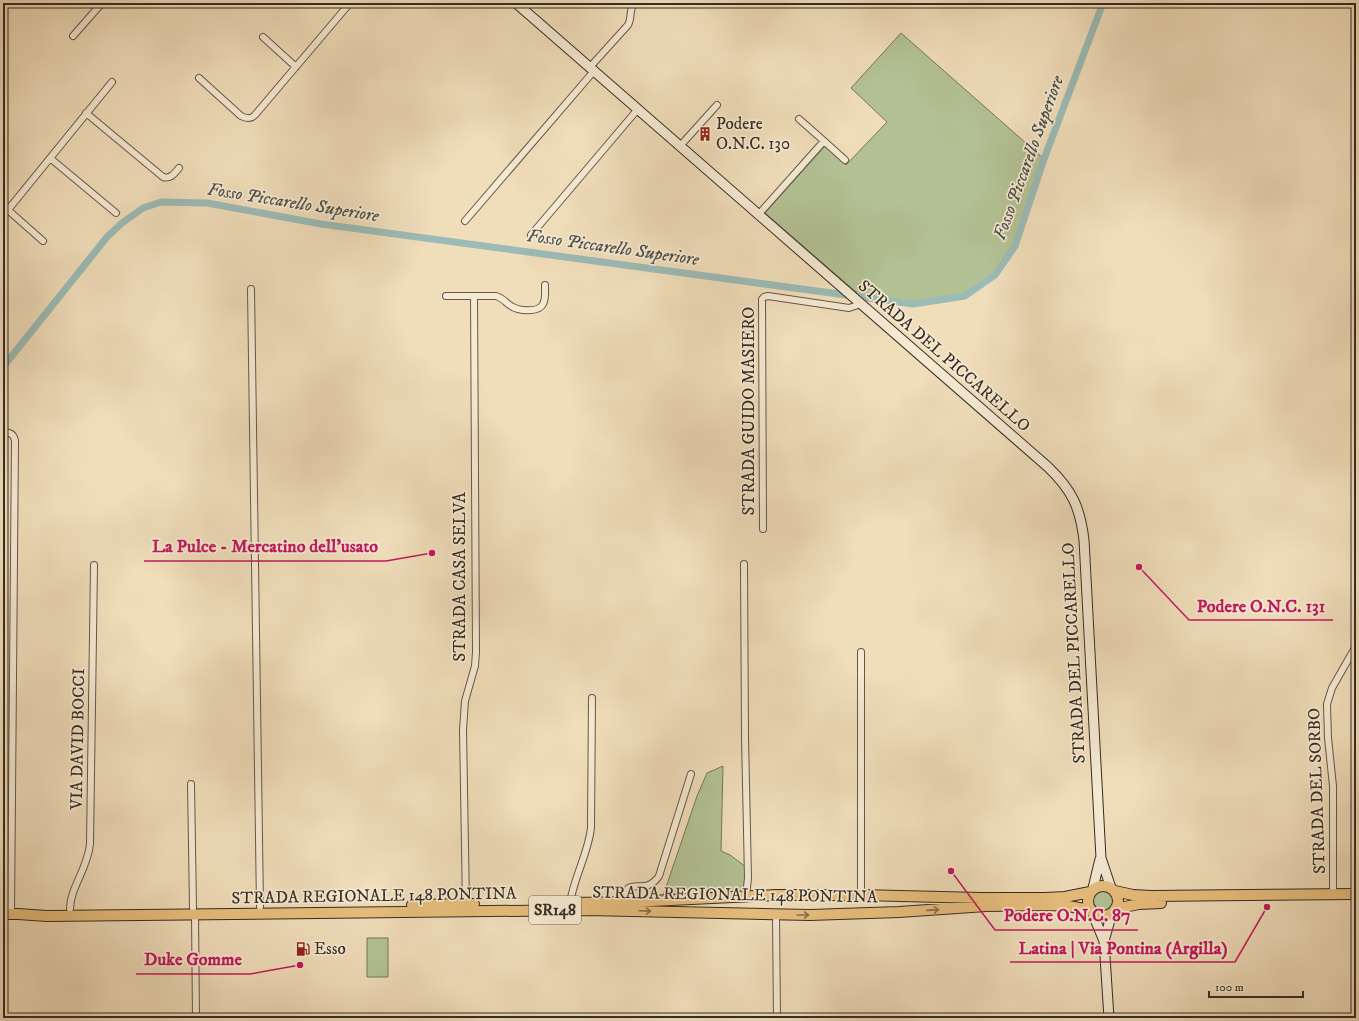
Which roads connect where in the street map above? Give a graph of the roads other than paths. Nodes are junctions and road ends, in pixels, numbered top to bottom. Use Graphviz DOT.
graph roads {
  1 [pos="102,3"];
  2 [pos="350,3"];
  3 [pos="516,3"];
  4 [pos="634,3"];
  5 [pos="73,36"];
  6 [pos="263,37"];
  7 [pos="296,67"];
  8 [pos="592,69"];
  9 [pos="198,78"];
  10 [pos="112,82"];
  11 [pos="717,105"];
  12 [pos="638,110"];
  13 [pos="86,113"];
  14 [pos="799,119"];
  15 [pos="824,141"];
  16 [pos="680,146"];
  17 [pos="50,158"];
  18 [pos="845,160"];
  19 [pos="179,168"];
  20 [pos="8,210"];
  21 [pos="116,213"];
  22 [pos="758,215"];
  23 [pos="3,216"];
  24 [pos="465,221"];
  25 [pos="531,234"];
  26 [pos="43,241"];
  27 [pos="545,285"];
  28 [pos="251,289"];
  29 [pos="446,296"];
  30 [pos="474,296"];
  31 [pos="861,304"];
  32 [pos="3,432"];
  33 [pos="763,529"];
  34 [pos="744,564"];
  35 [pos="94,565"];
  36 [pos="1356,646"];
  37 [pos="861,652"];
  38 [pos="592,698"];
  39 [pos="691,774"];
  40 [pos="191,784"];
  41 [pos="1101,858"];
  42 [pos="1113,889"];
  43 [pos="1091,890"];
  44 [pos="1333,894"];
  45 [pos="1356,894"];
  46 [pos="861,895"];
  47 [pos="746,896"];
  48 [pos="1356,900"];
  49 [pos="623,902"];
  50 [pos="570,903"];
  51 [pos="466,904"];
  52 [pos="260,907"];
  53 [pos="70,909"];
  54 [pos="194,911"];
  55 [pos="1091,911"];
  56 [pos="1114,911"];
  57 [pos="11,914"];
  58 [pos="776,915"];
  59 [pos="1104,941"];
  60 [pos="196,1018"];
  61 [pos="777,1018"];
  62 [pos="1109,1018"];
  1 -- 5 [label="street"];
  2 -- 7 [label="street"];
  3 -- 8 [label="street, STRADA DEL PICCARELLO"];
  4 -- 8 [label="street"];
  6 -- 7 [label="street"];
  7 -- 9 [label="street"];
  8 -- 12 [label="street, STRADA DEL PICCARELLO"];
  8 -- 24 [label="street"];
  10 -- 13 [label="street"];
  11 -- 16 [label="street"];
  12 -- 16 [label="street, STRADA DEL PICCARELLO"];
  12 -- 25 [label="street"];
  13 -- 17 [label="street"];
  13 -- 19 [label="street"];
  14 -- 15 [label="street"];
  15 -- 18 [label="street"];
  15 -- 22 [label="street"];
  16 -- 22 [label="street, STRADA DEL PICCARELLO"];
  17 -- 20 [label="street"];
  17 -- 21 [label="street"];
  20 -- 23 [label="street"];
  20 -- 26 [label="street"];
  22 -- 31 [label="street, STRADA DEL PICCARELLO"];
  27 -- 30 [label="street"];
  28 -- 52 [label="street"];
  29 -- 30 [label="street"];
  30 -- 51 [label="street, STRADA CASA SELVA"];
  31 -- 33 [label="street, STRADA GUIDO MASIERO"];
  31 -- 41 [label="street, STRADA DEL PICCARELLO"];
  32 -- 57 [label="street"];
  34 -- 47 [label="street"];
  35 -- 53 [label="street, VIA DAVID BOCCI"];
  36 -- 44 [label="street, STRADA DEL SORBO"];
  37 -- 46 [label="street"];
  38 -- 50 [label="street"];
  39 -- 49 [label="street"];
  40 -- 54 [label="street"];
  41 -- 42 [label="street, STRADA DEL PICCARELLO"];
  41 -- 43 [label="street, STRADA DEL PICCARELLO"];
  42 -- 43 [label="main road, STRADA REGIONALE 148 PONTINA / SR148"];
  42 -- 44 [label="main road, STRADA REGIONALE 148 PONTINA / SR148"];
  42 -- 56 [label="main road"];
  43 -- 46 [label="main road, STRADA REGIONALE 148 PONTINA / SR148"];
  43 -- 55 [label="main road"];
  44 -- 45 [label="main road, STRADA REGIONALE 148 PONTINA / SR148"];
  46 -- 47 [label="main road, STRADA REGIONALE 148 PONTINA / SR148"];
  47 -- 49 [label="main road, STRADA REGIONALE 148 PONTINA / SR148"];
  48 -- 56 [label="main road, STRADA REGIONALE 148 PONTINA / SR148"];
  49 -- 50 [label="main road, STRADA REGIONALE 148 PONTINA / SR148"];
  50 -- 51 [label="main road, STRADA REGIONALE 148 PONTINA / SR148"];
  51 -- 52 [label="main road, STRADA REGIONALE 148 PONTINA / SR148"];
  52 -- 54 [label="main road, STRADA REGIONALE 148 PONTINA / SR148"];
  53 -- 54 [label="main road, STRADA REGIONALE 148 PONTINA / SR148"];
  53 -- 57 [label="main road, STRADA REGIONALE 148 PONTINA / SR148"];
  54 -- 57 [label="main road, STRADA REGIONALE 148 PONTINA / SR148"];
  54 -- 58 [label="main road, STRADA REGIONALE 148 PONTINA / SR148, one-way"];
  54 -- 60 [label="street"];
  55 -- 56 [label="main road, STRADA REGIONALE 148 PONTINA / SR148"];
  58 -- 55 [label="main road, STRADA REGIONALE 148 PONTINA / SR148, one-way"];
  55 -- 59 [label="street"];
  56 -- 59 [label="street"];
  58 -- 61 [label="street"];
  59 -- 62 [label="street"];
}
